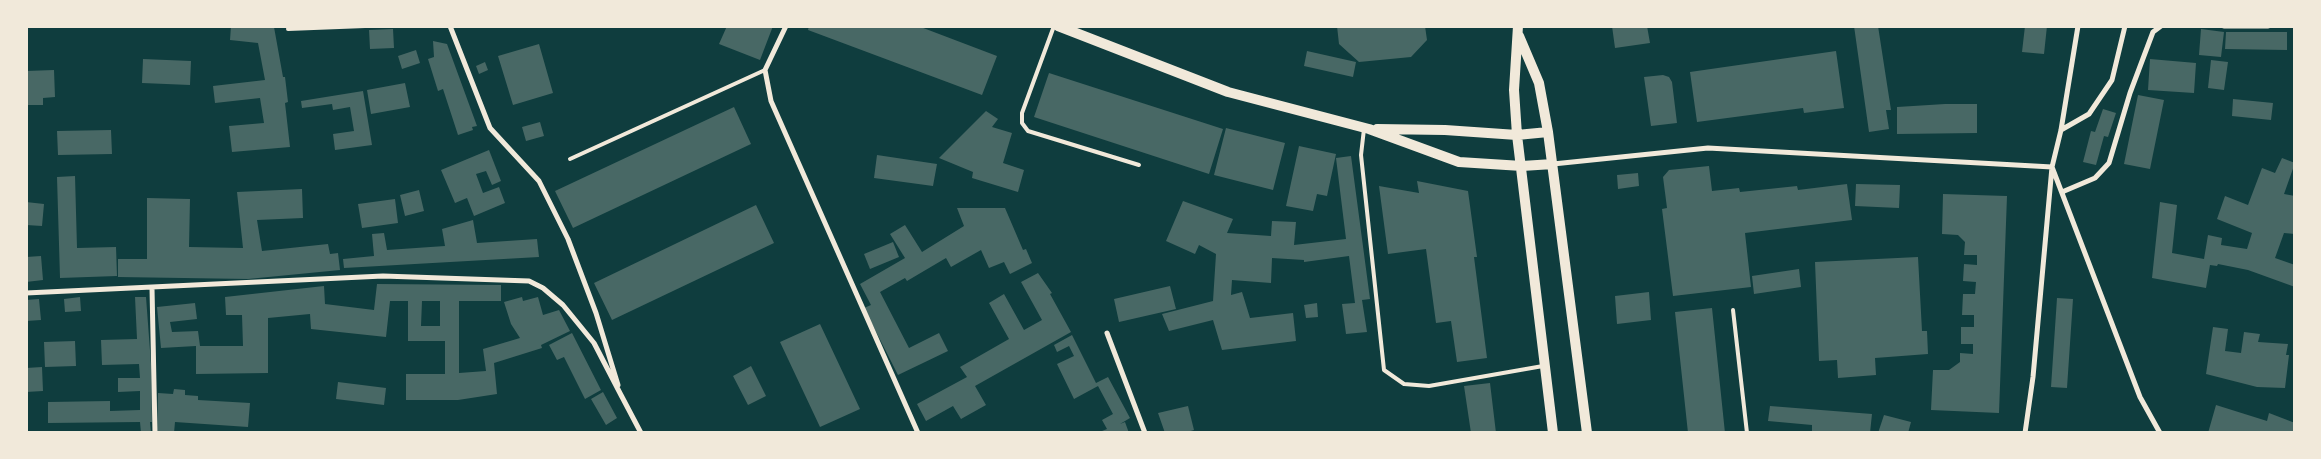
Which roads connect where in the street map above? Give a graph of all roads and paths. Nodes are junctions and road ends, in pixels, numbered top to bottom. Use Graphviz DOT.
graph roads {
  1 [pos="365,26"];
  2 [pos="450,26"];
  3 [pos="786,26"];
  4 [pos="1054,26"];
  5 [pos="1058,26"];
  6 [pos="2078,26"];
  7 [pos="2125,26"];
  8 [pos="2161,26"];
  9 [pos="2224,26"];
  10 [pos="2268,26"];
  11 [pos="288,29"];
  12 [pos="1518,31"];
  13 [pos="765,70"];
  14 [pos="1366,128"];
  15 [pos="2061,130"];
  16 [pos="1548,132"];
  17 [pos="1517,135"];
  18 [pos="570,159"];
  19 [pos="1554,164"];
  20 [pos="1139,165"];
  21 [pos="1522,166"];
  22 [pos="2052,167"];
  23 [pos="2062,192"];
  24 [pos="152,288"];
  25 [pos="26,293"];
  26 [pos="1733,310"];
  27 [pos="1107,333"];
  28 [pos="1545,366"];
  29 [pos="622,397"];
  30 [pos="156,433"];
  31 [pos="641,433"];
  32 [pos="918,433"];
  33 [pos="1145,433"];
  34 [pos="1553,433"];
  35 [pos="1587,433"];
  36 [pos="1747,433"];
  37 [pos="2025,433"];
  38 [pos="2160,433"];
  1 -- 11 [label="lane"];
  2 -- 29 [label="street"];
  3 -- 13 [label="street"];
  4 -- 20 [label="lane"];
  5 -- 14 [label="main road"];
  6 -- 15 [label="street"];
  7 -- 15 [label="street"];
  8 -- 23 [label="street"];
  9 -- 10 [label="street"];
  12 -- 16 [label="main road"];
  12 -- 17 [label="main road"];
  13 -- 18 [label="lane"];
  13 -- 32 [label="street"];
  14 -- 17 [label="main road"];
  14 -- 21 [label="main road"];
  14 -- 28 [label="lane"];
  15 -- 22 [label="street"];
  16 -- 17 [label="main road"];
  16 -- 19 [label="main road"];
  17 -- 21 [label="main road"];
  19 -- 21 [label="main road"];
  19 -- 22 [label="street"];
  19 -- 35 [label="main road"];
  21 -- 28 [label="main road"];
  22 -- 23 [label="street"];
  22 -- 37 [label="street"];
  23 -- 38 [label="street"];
  24 -- 25 [label="street"];
  24 -- 29 [label="street"];
  24 -- 30 [label="street"];
  26 -- 36 [label="lane"];
  27 -- 33 [label="street"];
  28 -- 34 [label="main road"];
  29 -- 31 [label="street"];
}
